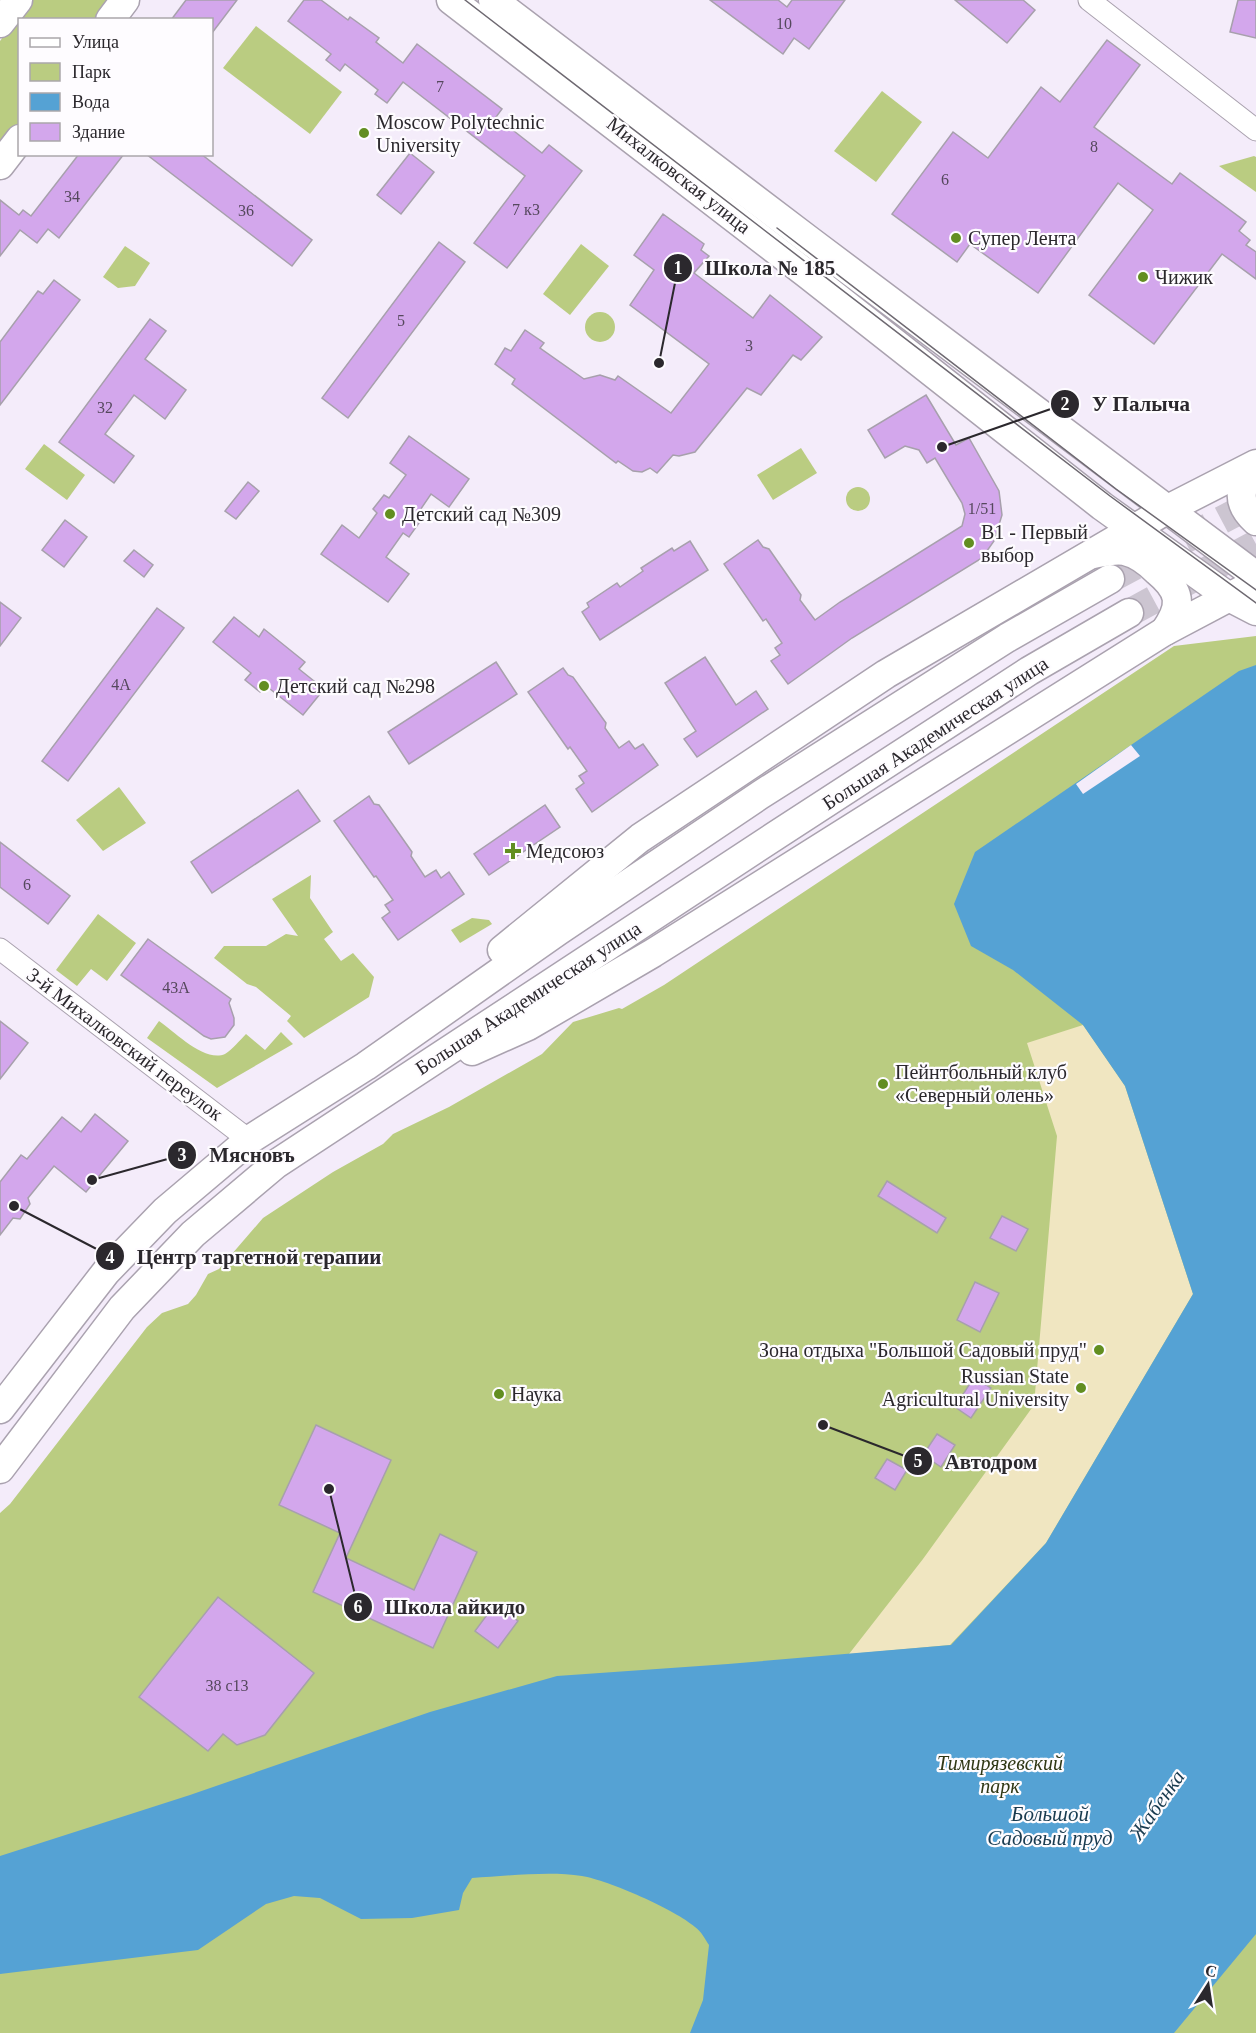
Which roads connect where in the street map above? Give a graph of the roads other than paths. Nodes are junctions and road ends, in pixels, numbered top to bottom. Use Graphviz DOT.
graph roads {
  1 [pos="18,0"];
  2 [pos="125,0"];
  3 [pos="451,0"];
  4 [pos="493,0"];
  5 [pos="1089,0"];
  6 [pos="112,18"];
  7 [pos="0,23"];
  8 [pos="1256,130"];
  9 [pos="18,142"];
  10 [pos="0,165"];
  11 [pos="1256,465"];
  12 [pos="1168,509"];
  13 [pos="1256,521"];
  14 [pos="1134,529"];
  15 [pos="1087,555"];
  16 [pos="1256,576"];
  17 [pos="1110,579"];
  18 [pos="1256,583"];
  19 [pos="1229,597"];
  20 [pos="1256,611"];
  21 [pos="1129,613"];
  22 [pos="1165,631"];
  23 [pos="0,949"];
  24 [pos="366,1066"];
  25 [pos="396,1084"];
  26 [pos="249,1140"];
  27 [pos="0,1409"];
  28 [pos="0,1469"];
  1 -- 7 [label="main road"];
  2 -- 6 [label="main road"];
  3 -- 14 [label="main road, Михалковская улица"];
  4 -- 12 [label="main road, Михалковская улица"];
  5 -- 8 [label="street"];
  9 -- 10 [label="main road"];
  11 -- 12 [label="main road"];
  11 -- 13 [label="main road"];
  12 -- 14 [label="main road"];
  12 -- 16 [label="main road, Михалковская улица"];
  14 -- 15 [label="main road"];
  14 -- 19 [label="main road, Михалковская улица"];
  15 -- 22 [label="main road"];
  15 -- 24 [label="main road"];
  17 -- 24 [label="main road, Большая Академическая улица"];
  18 -- 19 [label="main road"];
  19 -- 20 [label="main road, Михалковская улица"];
  19 -- 22 [label="main road"];
  21 -- 25 [label="main road, Большая Академическая улица"];
  22 -- 25 [label="main road"];
  23 -- 26 [label="street, 3-й Михалковский переулок"];
  24 -- 26 [label="main road, Большая Академическая улица"];
  25 -- 28 [label="main road, Большая Академическая улица"];
  26 -- 27 [label="main road, Большая Академическая улица"];
}
